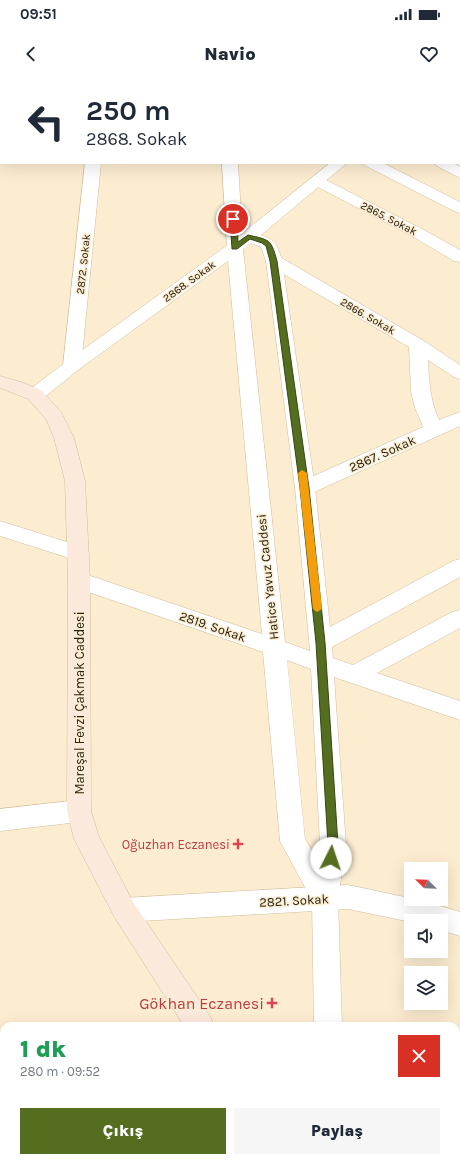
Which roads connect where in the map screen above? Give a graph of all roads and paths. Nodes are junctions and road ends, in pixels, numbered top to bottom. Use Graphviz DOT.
graph roads {
  1 [pos="93,164"];
  2 [pos="230,164"];
  3 [pos="338,164"];
  4 [pos="373,164"];
  5 [pos="444,164"];
  6 [pos="460,172"];
  7 [pos="317,181"];
  8 [pos="456,203"];
  9 [pos="242,242"];
  10 [pos="460,257"];
  11 [pos="274,261"];
  12 [pos="418,345"];
  13 [pos="72,366"];
  14 [pos="460,373"];
  15 [pos="0,382"];
  16 [pos="35,395"];
  17 [pos="460,418"];
  18 [pos="434,430"];
  19 [pos="304,488"];
  20 [pos="0,528"];
  21 [pos="79,553"];
  22 [pos="460,567"];
  23 [pos="79,580"];
  24 [pos="460,618"];
  25 [pos="274,647"];
  26 [pos="322,654"];
  27 [pos="354,675"];
  28 [pos="460,711"];
  29 [pos="79,811"];
  30 [pos="0,820"];
  31 [pos="325,899"];
  32 [pos="124,910"];
  33 [pos="460,924"];
  34 [pos="197,1022"];
  35 [pos="328,1022"];
  1 -- 13 [label="street, 2872. Sokak"];
  2 -- 9 [label="street, Hatice Yavuz Caddesi"];
  3 -- 7 [label="street, 2868. Sokak"];
  4 -- 8 [label="street"];
  5 -- 6 [label="street"];
  7 -- 9 [label="street, 2868. Sokak"];
  7 -- 10 [label="street, 2865. Sokak"];
  9 -- 11 [label="street"];
  9 -- 13 [label="street, 2868. Sokak"];
  9 -- 25 [label="street, Hatice Yavuz Caddesi"];
  11 -- 12 [label="street, 2866. Sokak"];
  11 -- 19 [label="street"];
  12 -- 14 [label="street, 2866. Sokak"];
  12 -- 18 [label="street"];
  13 -- 16 [label="street, 2868. Sokak"];
  15 -- 16 [label="main road, Mareşal Fevzi Çakmak Caddesi"];
  16 -- 21 [label="main road, Mareşal Fevzi Çakmak Caddesi"];
  17 -- 18 [label="street, 2867. Sokak"];
  18 -- 19 [label="street, 2867. Sokak"];
  19 -- 26 [label="street"];
  20 -- 21 [label="street"];
  21 -- 23 [label="main road, Mareşal Fevzi Çakmak Caddesi"];
  22 -- 26 [label="street"];
  23 -- 25 [label="street, 2819. Sokak"];
  23 -- 29 [label="main road, Mareşal Fevzi Çakmak Caddesi"];
  24 -- 27 [label="street"];
  25 -- 26 [label="street, 2819. Sokak"];
  25 -- 31 [label="street, Hatice Yavuz Caddesi"];
  26 -- 27 [label="street, 2819. Sokak"];
  26 -- 31 [label="street"];
  27 -- 28 [label="street, 2819. Sokak"];
  29 -- 30 [label="street"];
  29 -- 32 [label="main road, Mareşal Fevzi Çakmak Caddesi"];
  31 -- 32 [label="street, 2821. Sokak"];
  31 -- 33 [label="street, 2821. Sokak"];
  31 -- 35 [label="street"];
  32 -- 34 [label="main road, Mareşal Fevzi Çakmak Caddesi"];
}
